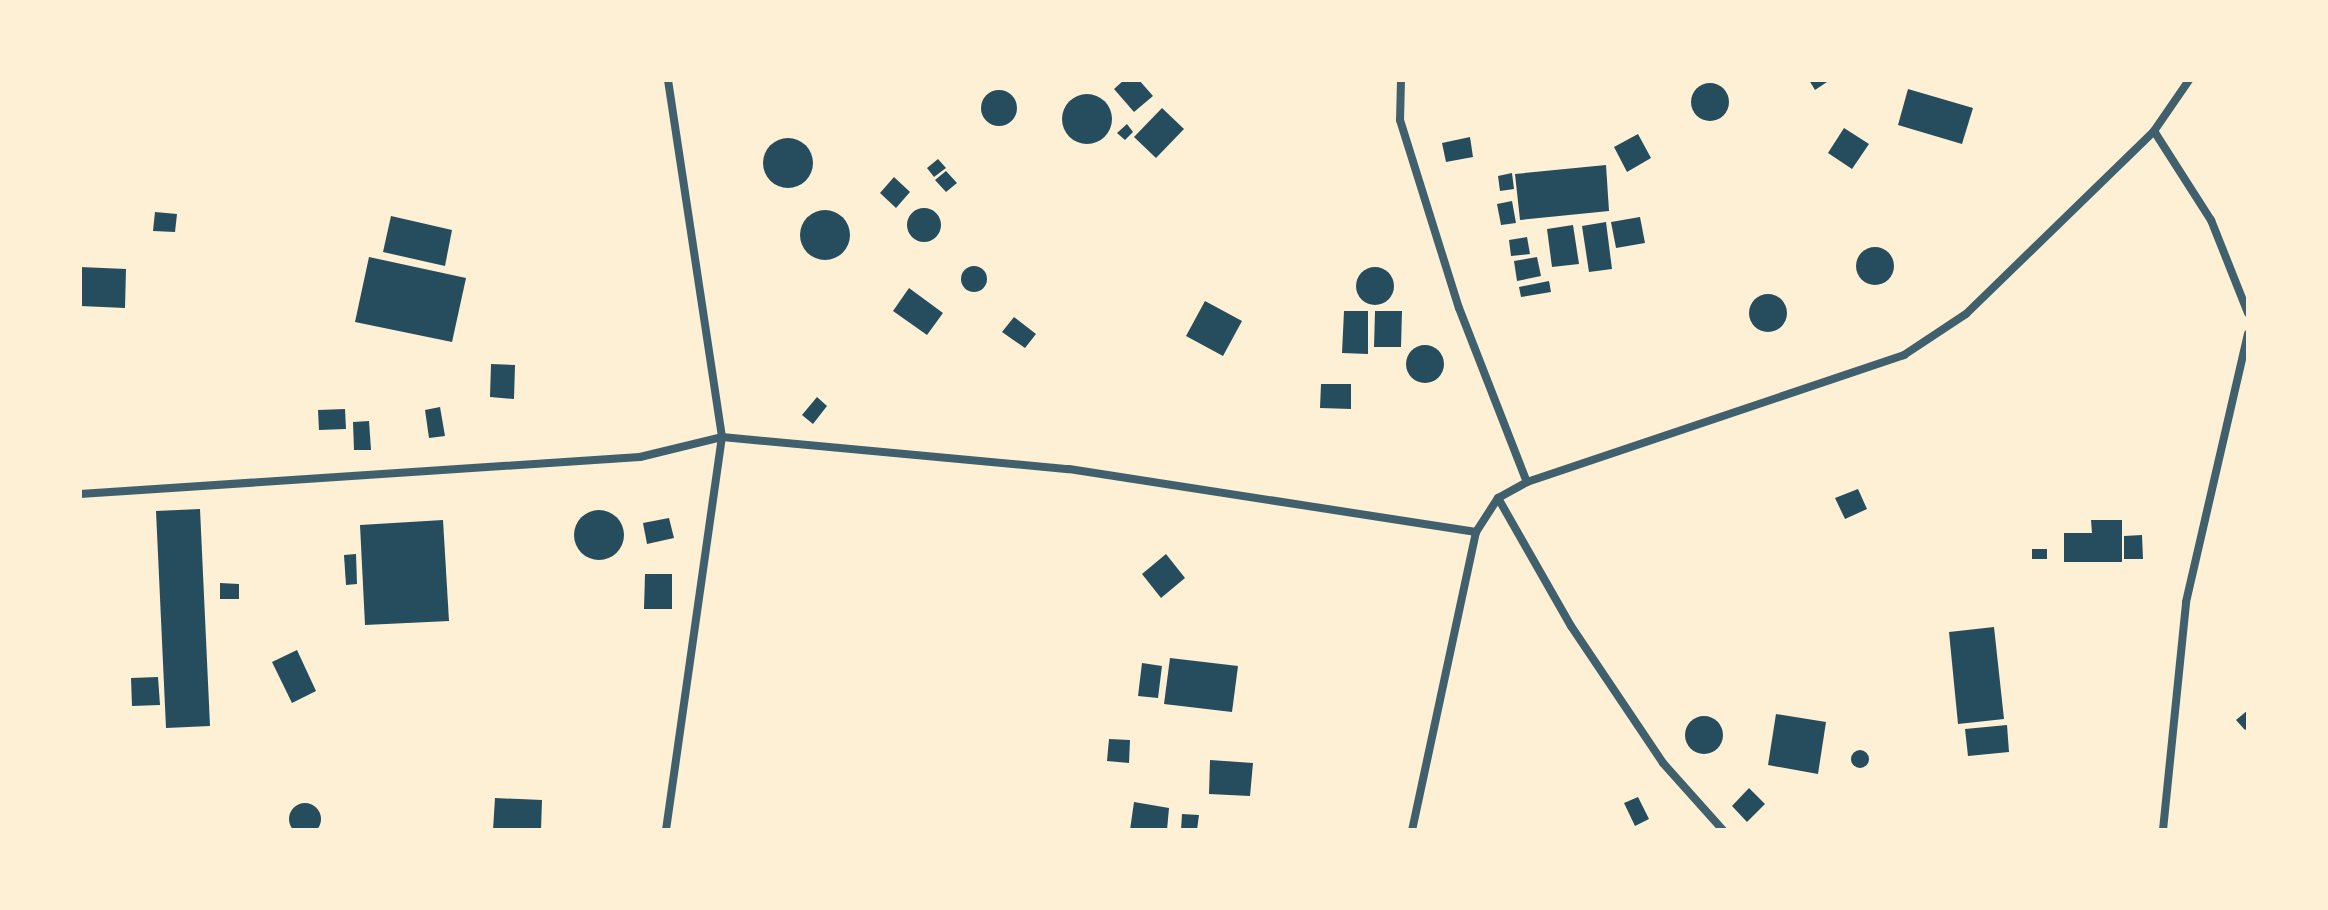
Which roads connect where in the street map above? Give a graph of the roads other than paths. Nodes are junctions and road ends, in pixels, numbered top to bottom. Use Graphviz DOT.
graph roads {
  1 [pos="668,80"];
  2 [pos="1401,80"];
  3 [pos="2189,80"];
  4 [pos="2154,131"];
  5 [pos="2248,313"];
  6 [pos="2248,334"];
  7 [pos="722,437"];
  8 [pos="1527,482"];
  9 [pos="80,494"];
  10 [pos="1498,498"];
  11 [pos="1476,532"];
  12 [pos="666,830"];
  13 [pos="1412,830"];
  14 [pos="1723,830"];
  15 [pos="2163,830"];
  1 -- 7 [label="street"];
  2 -- 8 [label="street"];
  3 -- 4 [label="street"];
  4 -- 5 [label="street"];
  4 -- 8 [label="street"];
  6 -- 15 [label="street"];
  7 -- 9 [label="street"];
  7 -- 11 [label="street"];
  7 -- 12 [label="street"];
  8 -- 10 [label="street"];
  10 -- 11 [label="street"];
  10 -- 14 [label="street"];
  11 -- 13 [label="street"];
}
